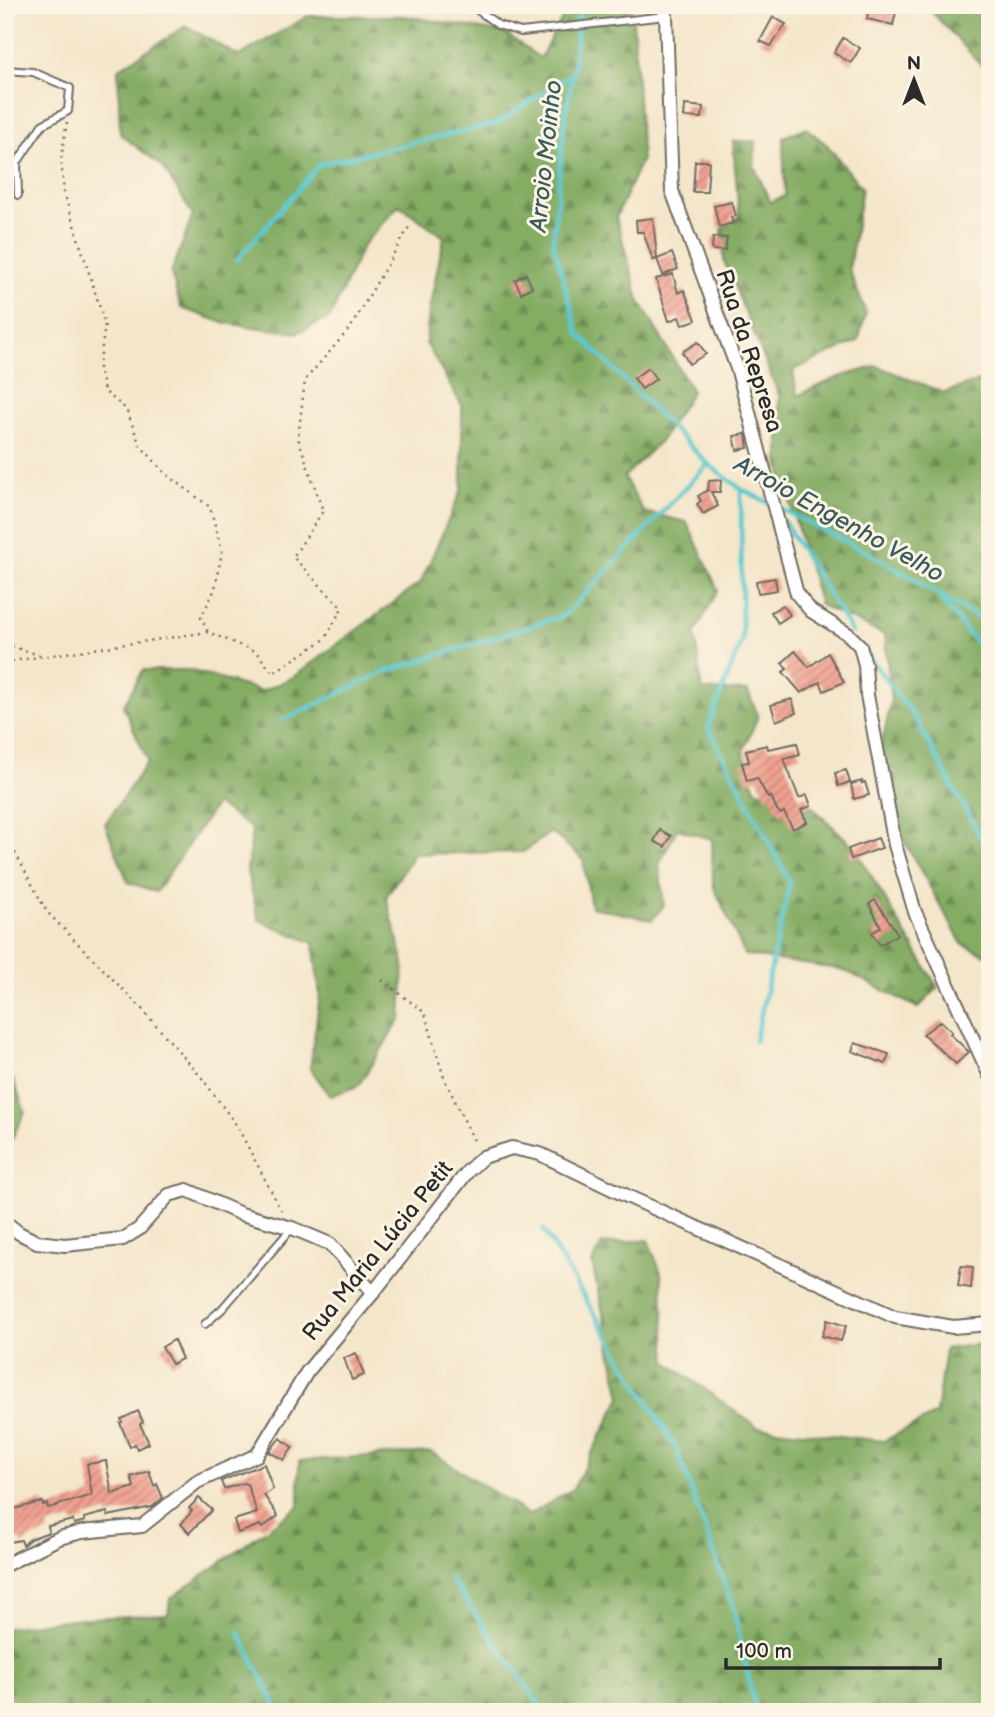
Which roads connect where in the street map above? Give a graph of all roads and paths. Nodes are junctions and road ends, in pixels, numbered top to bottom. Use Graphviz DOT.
graph roads {
  1 [pos="471,5"];
  2 [pos="665,10"];
  3 [pos="5,71"];
  4 [pos="68,111"];
  5 [pos="18,195"];
  6 [pos="409,227"];
  7 [pos="208,632"];
  8 [pos="5,645"];
  9 [pos="46,657"];
  10 [pos="5,663"];
  11 [pos="5,834"];
  12 [pos="382,980"];
  13 [pos="990,1076"];
  14 [pos="482,1157"];
  15 [pos="5,1223"];
  16 [pos="292,1228"];
  17 [pos="373,1293"];
  18 [pos="205,1324"];
  19 [pos="990,1324"];
  20 [pos="5,1565"];
  1 -- 2 [label="lane"];
  2 -- 13 [label="street, Rua da Represa"];
  3 -- 4 [label="lane"];
  4 -- 5 [label="lane"];
  4 -- 7 [label="path"];
  6 -- 7 [label="path"];
  7 -- 9 [label="path"];
  8 -- 9 [label="path"];
  9 -- 10 [label="path"];
  11 -- 16 [label="path"];
  12 -- 14 [label="path"];
  14 -- 17 [label="street, Rua Maria Lúcia Petit"];
  14 -- 19 [label="street, Rua Maria Lúcia Petit"];
  15 -- 16 [label="street"];
  16 -- 17 [label="street"];
  16 -- 18 [label="lane"];
  17 -- 20 [label="street, Rua Maria Lúcia Petit"];
}
